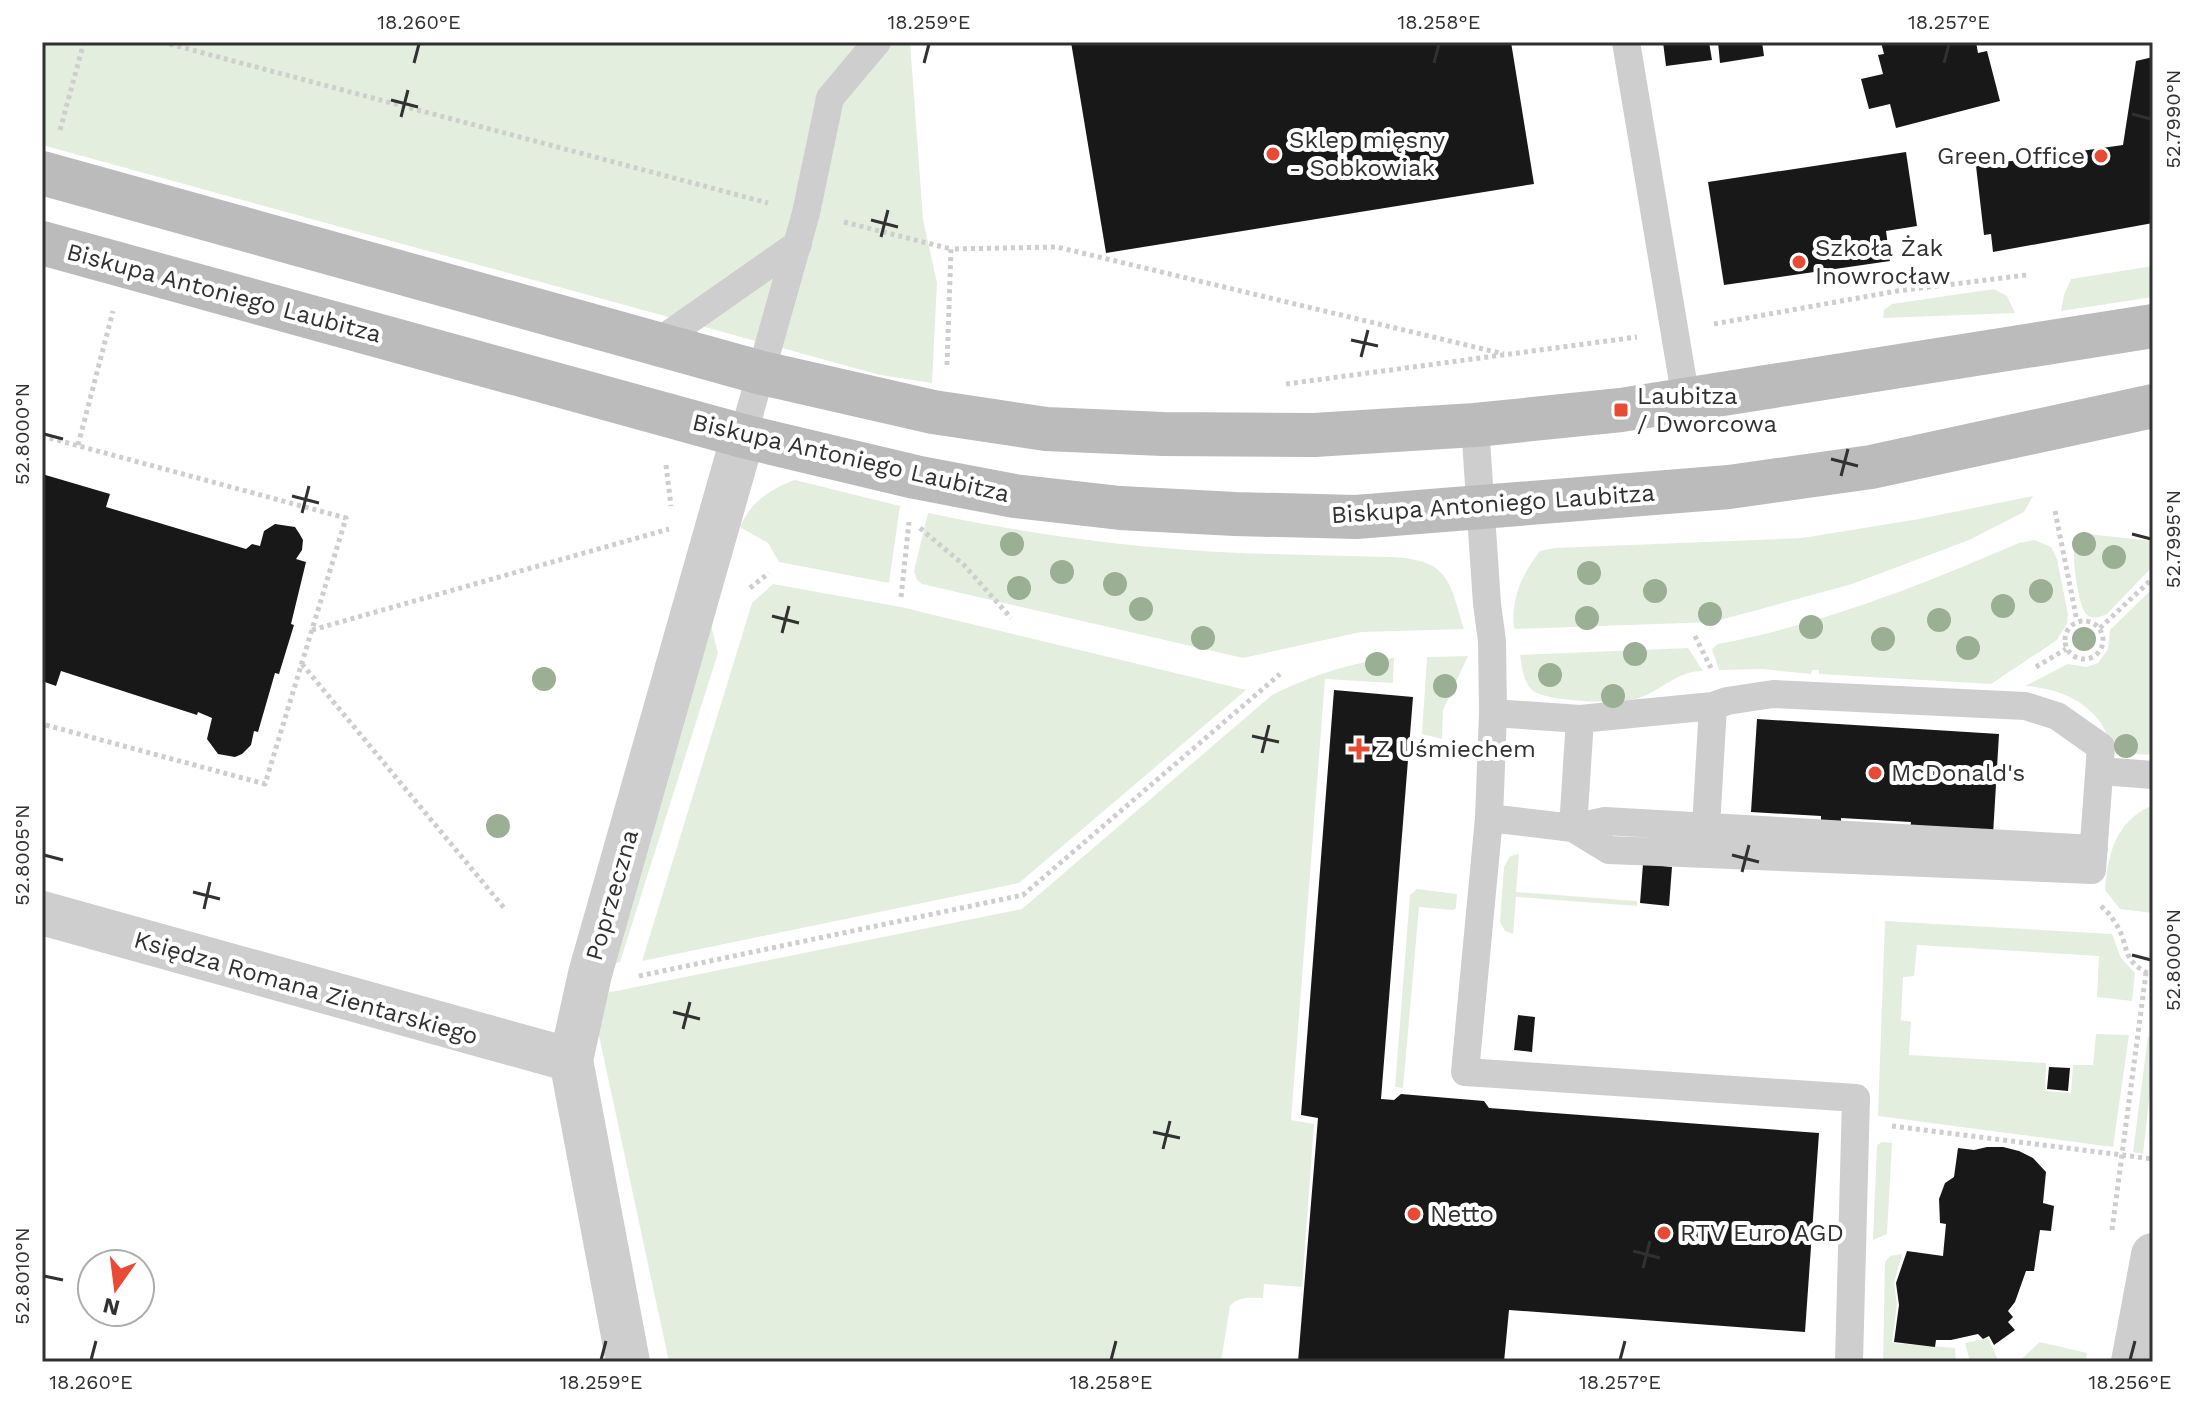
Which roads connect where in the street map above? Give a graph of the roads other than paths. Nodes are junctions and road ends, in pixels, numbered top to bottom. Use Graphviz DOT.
graph roads {
  1 [pos="877,42"];
  2 [pos="1626,42"];
  3 [pos="45,174"];
  4 [pos="42,243"];
  5 [pos="798,244"];
  6 [pos="2153,326"];
  7 [pos="655,344"];
  8 [pos="762,373"];
  9 [pos="1686,400"];
  10 [pos="2153,406"];
  11 [pos="1475,425"];
  12 [pos="743,436"];
  13 [pos="1481,509"];
  14 [pos="1713,706"];
  15 [pos="1493,713"];
  16 [pos="1580,719"];
  17 [pos="2100,771"];
  18 [pos="2153,775"];
  19 [pos="1489,818"];
  20 [pos="1706,827"];
  21 [pos="1573,828"];
  22 [pos="2094,849"];
  23 [pos="42,913"];
  24 [pos="571,1060"];
  25 [pos="2152,1262"];
  26 [pos="628,1362"];
  27 [pos="1849,1362"];
  28 [pos="2133,1362"];
  1 -- 5 [label="lane"];
  2 -- 9 [label="lane"];
  3 -- 7 [label="main road"];
  4 -- 12 [label="main road, Biskupa Antoniego Laubitza"];
  5 -- 7 [label="lane"];
  5 -- 8 [label="lane"];
  6 -- 9 [label="main road"];
  7 -- 8 [label="main road"];
  8 -- 11 [label="main road"];
  8 -- 12 [label="lane"];
  9 -- 11 [label="main road"];
  10 -- 13 [label="main road, Biskupa Antoniego Laubitza"];
  11 -- 13 [label="lane"];
  12 -- 13 [label="main road, Biskupa Antoniego Laubitza"];
  12 -- 24 [label="street, Poprzeczna"];
  13 -- 15 [label="lane"];
  14 -- 16 [label="lane"];
  14 -- 17 [label="lane"];
  14 -- 20 [label="lane"];
  15 -- 16 [label="lane"];
  15 -- 19 [label="lane"];
  16 -- 21 [label="lane"];
  17 -- 18 [label="lane"];
  17 -- 22 [label="lane"];
  19 -- 21 [label="lane"];
  19 -- 27 [label="lane"];
  20 -- 21 [label="lane"];
  20 -- 22 [label="lane"];
  21 -- 22 [label="lane"];
  23 -- 24 [label="street, Księdza Romana Zientarskiego"];
  24 -- 26 [label="street, Poprzeczna"];
  25 -- 28 [label="street"];
}
